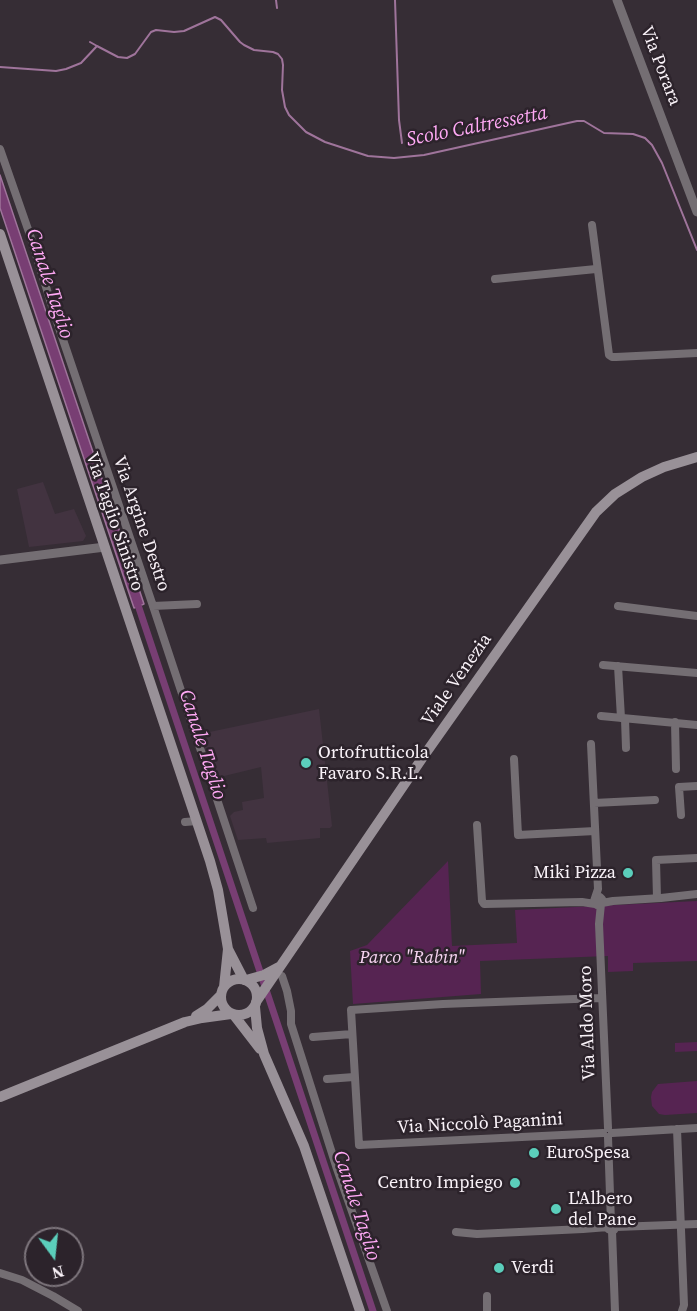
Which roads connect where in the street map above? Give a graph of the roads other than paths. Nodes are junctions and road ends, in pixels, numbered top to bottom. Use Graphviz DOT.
graph roads {
  1 [pos="617,0"];
  2 [pos="0,149"];
  3 [pos="697,212"];
  4 [pos="591,225"];
  5 [pos="0,234"];
  6 [pos="596,269"];
  7 [pos="495,279"];
  8 [pos="697,353"];
  9 [pos="697,457"];
  10 [pos="105,547"];
  11 [pos="0,560"];
  12 [pos="197,604"];
  13 [pos="153,606"];
  14 [pos="618,606"];
  15 [pos="697,616"];
  16 [pos="603,665"];
  17 [pos="618,666"];
  18 [pos="697,673"];
  19 [pos="601,716"];
  20 [pos="623,718"];
  21 [pos="675,722"];
  22 [pos="697,725"];
  23 [pos="591,744"];
  24 [pos="627,748"];
  25 [pos="514,759"];
  26 [pos="676,770"];
  27 [pos="697,786"];
  28 [pos="655,800"];
  29 [pos="594,803"];
  30 [pos="681,815"];
  31 [pos="197,821"];
  32 [pos="185,822"];
  33 [pos="477,825"];
  34 [pos="596,831"];
  35 [pos="697,858"];
  36 [pos="697,894"];
  37 [pos="657,898"];
  38 [pos="598,900"];
  39 [pos="253,908"];
  40 [pos="228,949"];
  41 [pos="277,973"];
  42 [pos="247,980"];
  43 [pos="222,991"];
  44 [pos="601,998"];
  45 [pos="258,1001"];
  46 [pos="232,1014"];
  47 [pos="185,1022"];
  48 [pos="352,1034"];
  49 [pos="313,1037"];
  50 [pos="264,1054"];
  51 [pos="354,1077"];
  52 [pos="327,1079"];
  53 [pos="0,1097"];
  54 [pos="697,1128"];
  55 [pos="677,1129"];
  56 [pos="608,1133"];
  57 [pos="697,1224"];
  58 [pos="681,1225"];
  59 [pos="612,1227"];
  60 [pos="456,1232"];
  61 [pos="0,1273"];
  62 [pos="487,1296"];
  63 [pos="78,1311"];
  64 [pos="360,1311"];
  65 [pos="387,1311"];
  66 [pos="487,1311"];
  67 [pos="615,1311"];
  68 [pos="682,1311"];
  1 -- 3 [label="street, Via Porara"];
  2 -- 13 [label="street, Via Argine Destro"];
  4 -- 6 [label="street"];
  5 -- 10 [label="main road, Via Taglio Sinistro"];
  6 -- 7 [label="street"];
  6 -- 8 [label="street"];
  9 -- 41 [label="main road, Viale Venezia"];
  10 -- 11 [label="street"];
  10 -- 31 [label="main road, Via Taglio Sinistro"];
  12 -- 13 [label="street"];
  13 -- 39 [label="street, Via Argine Destro"];
  14 -- 15 [label="street"];
  16 -- 17 [label="street"];
  17 -- 18 [label="street"];
  17 -- 20 [label="street"];
  19 -- 20 [label="street"];
  20 -- 21 [label="street"];
  20 -- 24 [label="street"];
  21 -- 22 [label="street"];
  21 -- 26 [label="street"];
  23 -- 29 [label="street, Via Aldo Moro"];
  25 -- 34 [label="street"];
  27 -- 30 [label="street"];
  28 -- 29 [label="street"];
  29 -- 34 [label="street, Via Aldo Moro"];
  31 -- 32 [label="street"];
  31 -- 40 [label="main road, Via Taglio Sinistro"];
  33 -- 38 [label="street"];
  34 -- 38 [label="street, Via Aldo Moro"];
  35 -- 37 [label="street"];
  36 -- 37 [label="street"];
  37 -- 38 [label="street"];
  38 -- 44 [label="street, Via Aldo Moro"];
  40 -- 42 [label="main road, Via Taglio Sinistro"];
  40 -- 43 [label="main road, Via Taglio Sinistro"];
  41 -- 42 [label="main road"];
  41 -- 45 [label="main road, Viale Venezia"];
  41 -- 65 [label="street"];
  42 -- 43 [label="main road"];
  42 -- 45 [label="main road"];
  43 -- 46 [label="main road"];
  43 -- 47 [label="main road"];
  44 -- 48 [label="street"];
  44 -- 56 [label="street, Via Aldo Moro"];
  45 -- 46 [label="main road"];
  45 -- 50 [label="main road"];
  46 -- 47 [label="main road"];
  46 -- 50 [label="main road"];
  47 -- 53 [label="main road"];
  48 -- 49 [label="street"];
  48 -- 51 [label="street"];
  50 -- 64 [label="main road"];
  51 -- 52 [label="street"];
  51 -- 56 [label="street, Via Niccolò Paganini"];
  54 -- 55 [label="street, Via Niccolò Paganini"];
  55 -- 56 [label="street, Via Niccolò Paganini"];
  55 -- 58 [label="street"];
  56 -- 59 [label="street, Via Aldo Moro"];
  57 -- 58 [label="street"];
  58 -- 59 [label="street"];
  58 -- 68 [label="street"];
  59 -- 60 [label="street"];
  59 -- 67 [label="street, Via Aldo Moro"];
  61 -- 63 [label="street"];
  62 -- 66 [label="street"];
}
